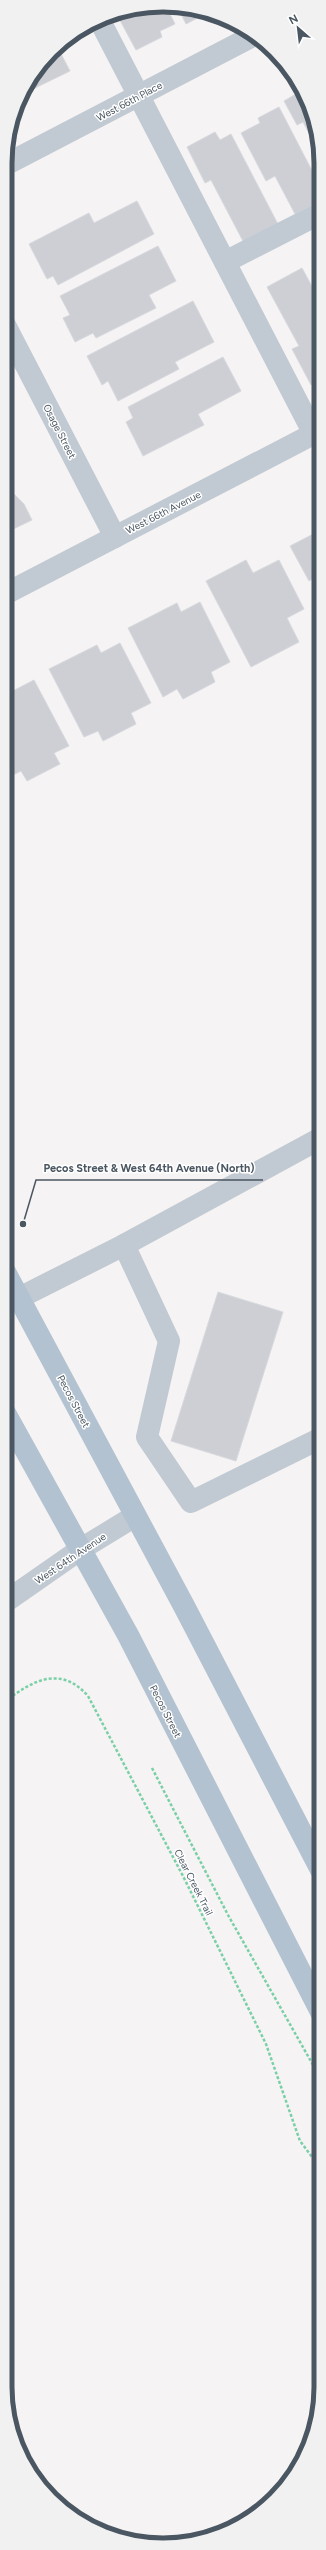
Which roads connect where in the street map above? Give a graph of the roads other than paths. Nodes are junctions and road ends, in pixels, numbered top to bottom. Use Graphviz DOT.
graph roads {
  1 [pos="102,25"];
  2 [pos="249,38"];
  3 [pos="139,96"];
  4 [pos="12,161"];
  5 [pos="314,217"];
  6 [pos="225,262"];
  7 [pos="12,344"];
  8 [pos="314,426"];
  9 [pos="314,434"];
  10 [pos="115,537"];
  11 [pos="12,590"];
  12 [pos="314,1142"];
  13 [pos="124,1245"];
  14 [pos="12,1285"];
  15 [pos="19,1298"];
  16 [pos="12,1426"];
  17 [pos="314,1441"];
  18 [pos="135,1516"];
  19 [pos="81,1549"];
  20 [pos="12,1597"];
  21 [pos="314,1857"];
  22 [pos="314,1998"];
  1 -- 3 [label="street"];
  2 -- 3 [label="street, West 66th Place"];
  3 -- 4 [label="street, West 66th Place"];
  3 -- 6 [label="street"];
  5 -- 6 [label="street"];
  6 -- 8 [label="street"];
  7 -- 10 [label="street, Osage Street"];
  9 -- 10 [label="street, West 66th Avenue"];
  10 -- 11 [label="street, West 66th Avenue"];
  12 -- 13 [label="street"];
  13 -- 15 [label="street"];
  13 -- 17 [label="street"];
  14 -- 15 [label="main road, Pecos Street"];
  15 -- 18 [label="main road, Pecos Street"];
  16 -- 19 [label="main road, Pecos Street"];
  18 -- 19 [label="street, West 64th Avenue"];
  18 -- 21 [label="main road, Pecos Street"];
  19 -- 20 [label="street, West 64th Avenue"];
  19 -- 22 [label="main road, Pecos Street"];
}
